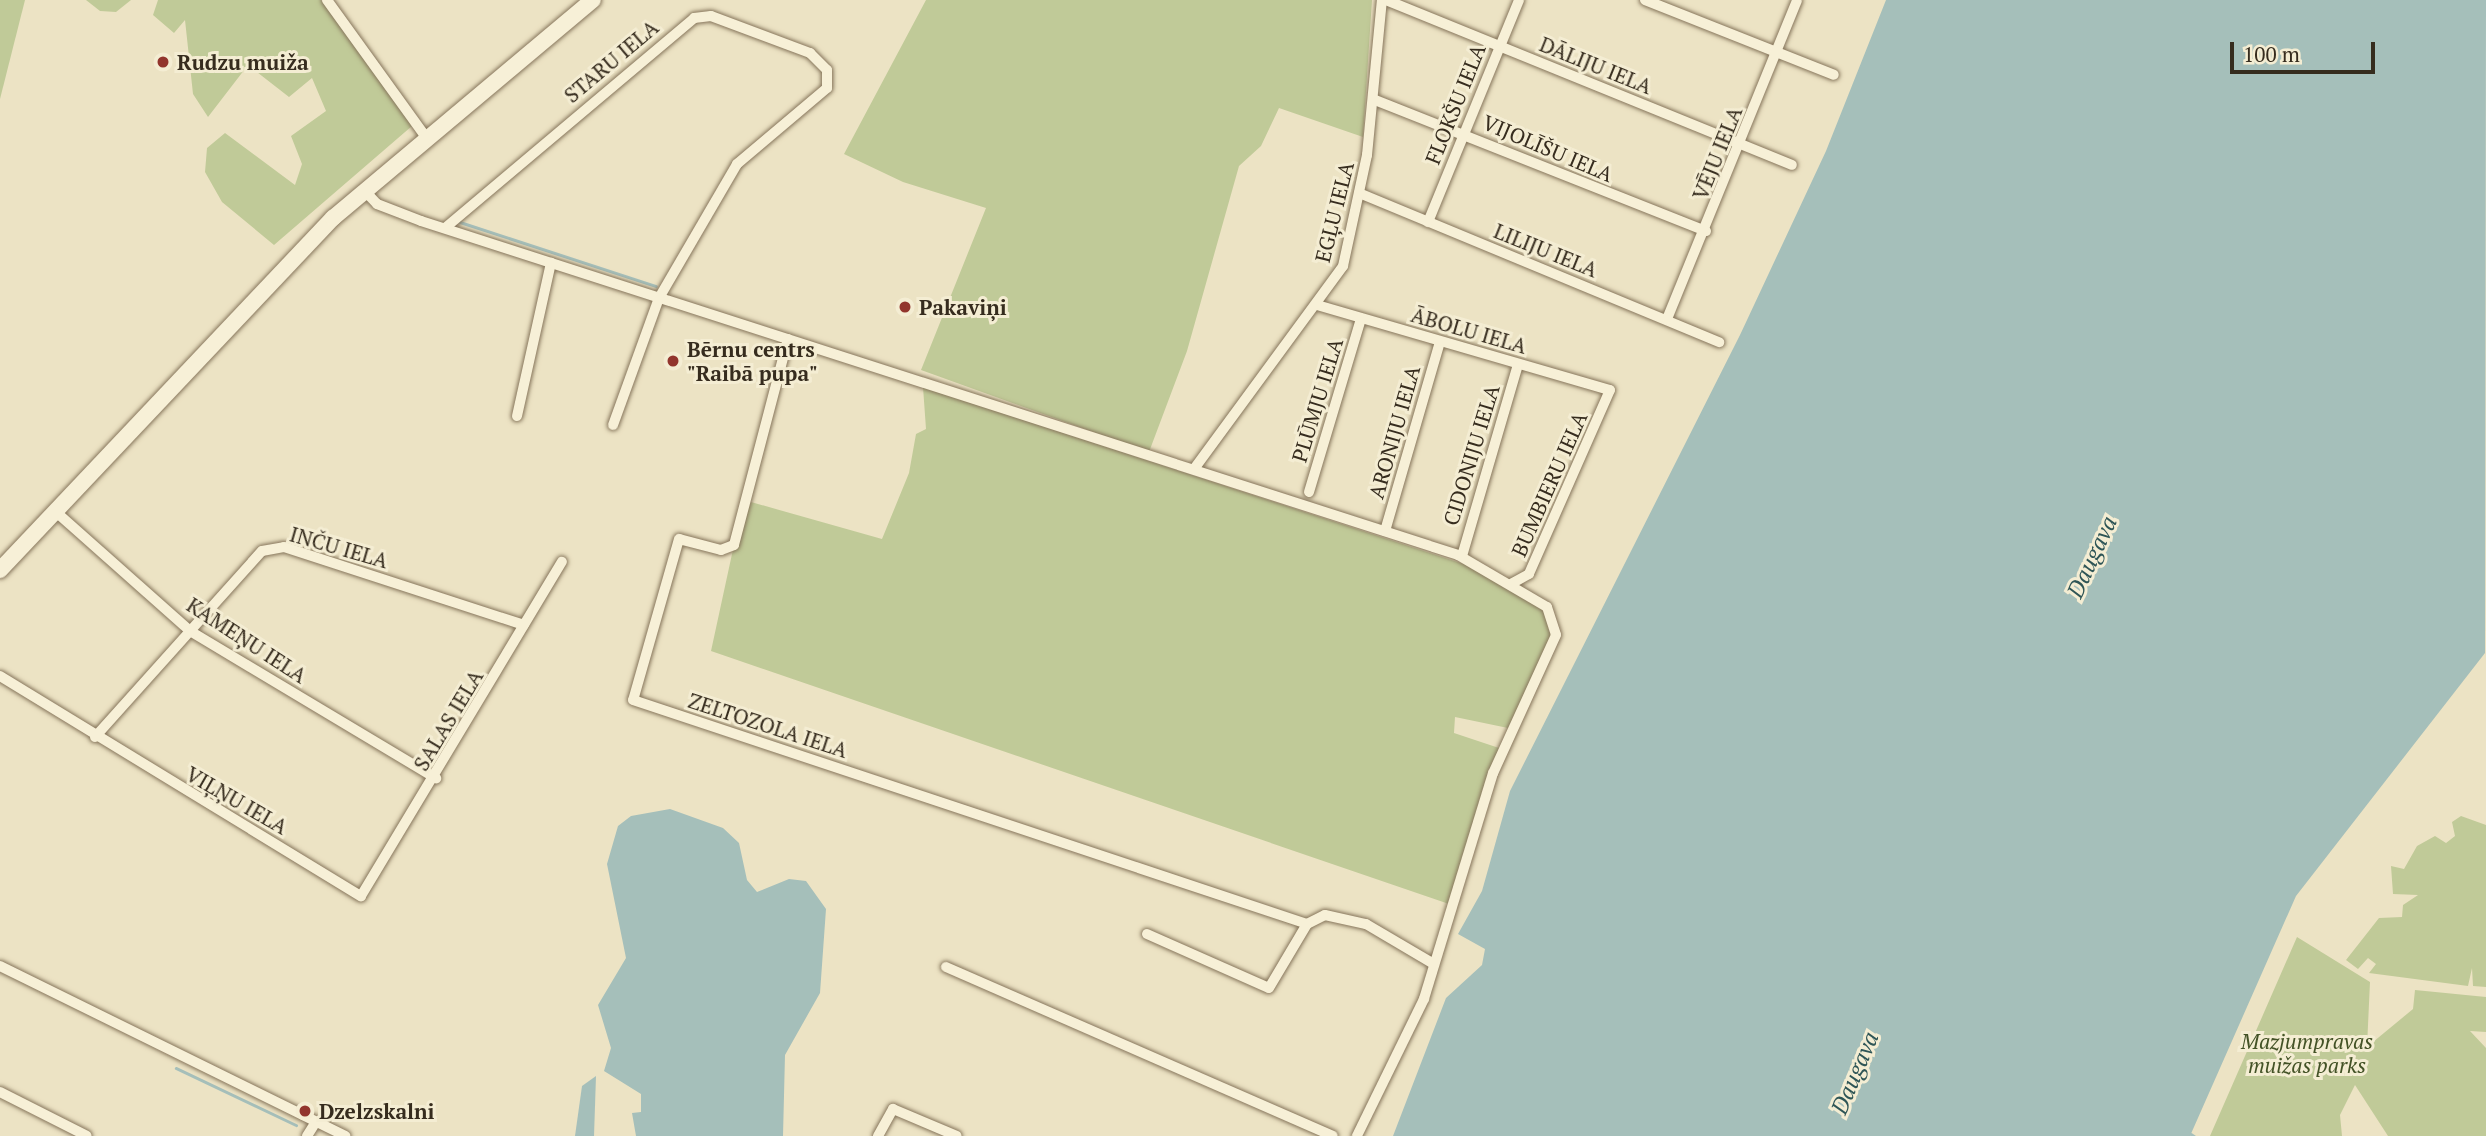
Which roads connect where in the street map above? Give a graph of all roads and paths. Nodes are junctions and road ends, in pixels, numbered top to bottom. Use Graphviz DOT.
graph roads {
  1 [pos="327,0"];
  2 [pos="593,0"];
  3 [pos="1384,0"];
  4 [pos="1519,0"];
  5 [pos="1645,0"];
  6 [pos="1797,0"];
  7 [pos="1500,47"];
  8 [pos="1776,51"];
  9 [pos="1834,75"];
  10 [pos="1375,100"];
  11 [pos="1464,134"];
  12 [pos="425,136"];
  13 [pos="1742,145"];
  14 [pos="1793,165"];
  15 [pos="364,190"];
  16 [pos="1359,193"];
  17 [pos="1428,222"];
  18 [pos="445,229"];
  19 [pos="1706,230"];
  20 [pos="551,263"];
  21 [pos="659,298"];
  22 [pos="1317,305"];
  23 [pos="1361,319"];
  24 [pos="1667,319"];
  25 [pos="788,339"];
  26 [pos="1440,342"];
  27 [pos="1719,342"];
  28 [pos="1518,365"];
  29 [pos="1610,390"];
  30 [pos="517,416"];
  31 [pos="614,425"];
  32 [pos="1194,469"];
  33 [pos="1309,492"];
  34 [pos="55,511"];
  35 [pos="1385,531"];
  36 [pos="1462,556"];
  37 [pos="562,562"];
  38 [pos="0,570"];
  39 [pos="1511,584"];
  40 [pos="524,625"];
  41 [pos="190,631"];
  42 [pos="0,676"];
  43 [pos="95,737"];
  44 [pos="436,778"];
  45 [pos="362,895"];
  46 [pos="1307,925"];
  47 [pos="1147,934"];
  48 [pos="1434,964"];
  49 [pos="0,966"];
  50 [pos="946,967"];
  51 [pos="0,1092"];
  52 [pos="315,1123"];
  53 [pos="87,1136"];
  54 [pos="307,1136"];
  55 [pos="345,1136"];
  56 [pos="878,1136"];
  57 [pos="957,1136"];
  58 [pos="1333,1136"];
  59 [pos="1357,1136"];
  1 -- 12 [label="street"];
  2 -- 12 [label="main road"];
  3 -- 7 [label="street, DĀLIJU IELA"];
  3 -- 10 [label="street, EGĻU IELA"];
  4 -- 7 [label="street, FLOKŠU IELA"];
  5 -- 8 [label="street"];
  6 -- 8 [label="street, VĒJU IELA"];
  7 -- 11 [label="street, FLOKŠU IELA"];
  7 -- 13 [label="street, DĀLIJU IELA"];
  8 -- 9 [label="street"];
  8 -- 13 [label="street, VĒJU IELA"];
  10 -- 11 [label="street, VIJOLĪŠU IELA"];
  10 -- 16 [label="street, EGĻU IELA"];
  11 -- 17 [label="street, FLOKŠU IELA"];
  11 -- 19 [label="street, VIJOLĪŠU IELA"];
  12 -- 15 [label="main road"];
  13 -- 14 [label="street, DĀLIJU IELA"];
  13 -- 19 [label="street, VĒJU IELA"];
  15 -- 18 [label="street"];
  15 -- 34 [label="main road"];
  16 -- 17 [label="street, LILIJU IELA"];
  16 -- 22 [label="street, EGĻU IELA"];
  17 -- 24 [label="street, LILIJU IELA"];
  18 -- 20 [label="street"];
  18 -- 21 [label="street, STARU IELA"];
  19 -- 24 [label="street, VĒJU IELA"];
  20 -- 21 [label="street"];
  20 -- 30 [label="street"];
  21 -- 25 [label="street"];
  21 -- 31 [label="street"];
  22 -- 23 [label="street, ĀBOLU IELA"];
  22 -- 32 [label="street, EGĻU IELA"];
  23 -- 26 [label="street, ĀBOLU IELA"];
  23 -- 33 [label="street, PLŪMJU IELA"];
  24 -- 27 [label="street, LILIJU IELA"];
  25 -- 32 [label="street"];
  25 -- 46 [label="street, ZELTOZOLA IELA"];
  26 -- 28 [label="street, ĀBOLU IELA"];
  26 -- 35 [label="street, ARONIJU IELA"];
  28 -- 29 [label="street, ĀBOLU IELA"];
  28 -- 36 [label="street, CIDONIJU IELA"];
  29 -- 39 [label="street, BUMBIERU IELA"];
  32 -- 35 [label="street"];
  34 -- 38 [label="main road"];
  34 -- 41 [label="street, KAMEŅU IELA"];
  35 -- 36 [label="street"];
  36 -- 39 [label="street"];
  37 -- 40 [label="street, SALAS IELA"];
  39 -- 48 [label="street"];
  40 -- 41 [label="street, INČU IELA"];
  40 -- 44 [label="street, SALAS IELA"];
  41 -- 43 [label="street, INČU IELA"];
  41 -- 44 [label="street, KAMEŅU IELA"];
  42 -- 43 [label="street, VIĻŅU IELA"];
  43 -- 45 [label="street, VIĻŅU IELA"];
  44 -- 45 [label="street, SALAS IELA"];
  46 -- 47 [label="street"];
  46 -- 48 [label="street"];
  48 -- 59 [label="street"];
  49 -- 52 [label="street"];
  50 -- 58 [label="street"];
  51 -- 53 [label="street"];
  52 -- 54 [label="street"];
  52 -- 55 [label="street"];
  56 -- 57 [label="street"];
}
